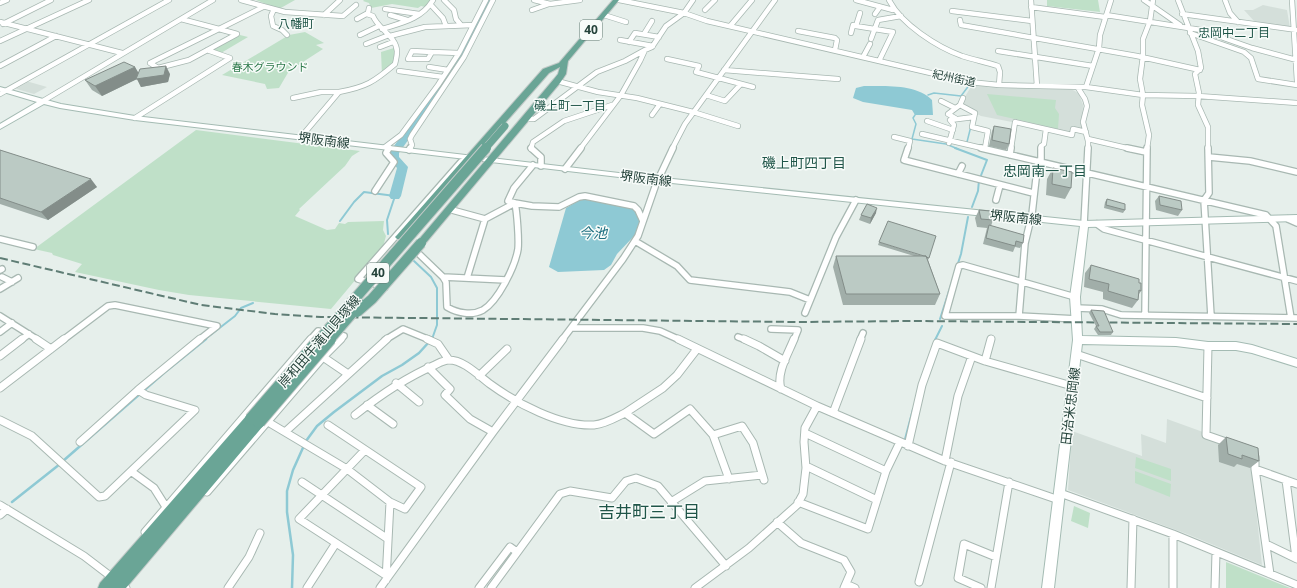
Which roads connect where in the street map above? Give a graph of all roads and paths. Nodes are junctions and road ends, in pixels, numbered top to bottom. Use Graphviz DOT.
graph roads {
  1 [pos="7,0"];
  2 [pos="52,0"];
  3 [pos="89,0"];
  4 [pos="169,0"];
  5 [pos="213,0"];
  6 [pos="240,0"];
  7 [pos="340,0"];
  8 [pos="444,0"];
  9 [pos="486,0"];
  10 [pos="493,0"];
  11 [pos="534,0"];
  12 [pos="580,0"];
  13 [pos="618,0"];
  14 [pos="646,0"];
  15 [pos="693,0"];
  16 [pos="715,0"];
  17 [pos="752,0"];
  18 [pos="775,0"];
  19 [pos="856,0"];
  20 [pos="889,0"];
  21 [pos="1031,0"];
  22 [pos="1111,0"];
  23 [pos="1144,0"];
  24 [pos="1153,0"];
  25 [pos="1178,0"];
  26 [pos="1225,0"];
  27 [pos="1292,0"];
  28 [pos="432,2"];
  29 [pos="0,3"];
  30 [pos="551,3"];
  31 [pos="641,3"];
  32 [pos="356,5"];
  33 [pos="1152,6"];
  34 [pos="263,7"];
  35 [pos="880,7"];
  36 [pos="1031,7"];
  37 [pos="369,8"];
  38 [pos="274,9"];
  39 [pos="385,9"];
  40 [pos="532,10"];
  41 [pos="705,10"];
  42 [pos="894,10"];
  43 [pos="952,11"];
  44 [pos="684,13"];
  45 [pos="860,13"];
  46 [pos="367,14"];
  47 [pos="419,14"];
  48 [pos="604,14"];
  49 [pos="874,14"];
  50 [pos="1182,14"];
  51 [pos="324,15"];
  52 [pos="390,15"];
  53 [pos="900,16"];
  54 [pos="1105,16"];
  55 [pos="181,19"];
  56 [pos="357,19"];
  57 [pos="407,20"];
  58 [pos="960,20"];
  59 [pos="652,21"];
  60 [pos="1032,21"];
  61 [pos="1150,21"];
  62 [pos="626,22"];
  63 [pos="1238,22"];
  64 [pos="2,23"];
  65 [pos="460,25"];
  66 [pos="473,25"];
  67 [pos="732,25"];
  68 [pos="0,26"];
  69 [pos="446,26"];
  70 [pos="856,26"];
  71 [pos="815,27"];
  72 [pos="25,28"];
  73 [pos="381,28"];
  74 [pos="220,29"];
  75 [pos="875,29"];
  76 [pos="1187,29"];
  77 [pos="753,30"];
  78 [pos="1296,30"];
  79 [pos="798,31"];
  80 [pos="837,32"];
  81 [pos="812,33"];
  82 [pos="851,33"];
  83 [pos="644,34"];
  84 [pos="287,35"];
  85 [pos="360,35"];
  86 [pos="390,35"];
  87 [pos="56,36"];
  88 [pos="659,37"];
  89 [pos="835,38"];
  90 [pos="1034,38"];
  91 [pos="620,40"];
  92 [pos="0,41"];
  93 [pos="393,42"];
  94 [pos="629,42"];
  95 [pos="88,44"];
  96 [pos="366,44"];
  97 [pos="1296,44"];
  98 [pos="653,46"];
  99 [pos="380,47"];
  100 [pos="1099,48"];
  101 [pos="206,50"];
  102 [pos="645,50"];
  103 [pos="835,50"];
  104 [pos="998,50"];
  105 [pos="432,52"];
  106 [pos="122,53"];
  107 [pos="459,53"];
  108 [pos="1143,56"];
  109 [pos="864,57"];
  110 [pos="1034,57"];
  111 [pos="565,59"];
  112 [pos="667,59"];
  113 [pos="674,60"];
  114 [pos="1296,60"];
  115 [pos="879,61"];
  116 [pos="558,65"];
  117 [pos="0,66"];
  118 [pos="429,66"];
  119 [pos="670,66"];
  120 [pos="1093,66"];
  121 [pos="448,70"];
  122 [pos="724,70"];
  123 [pos="1200,70"];
  124 [pos="399,71"];
  125 [pos="443,77"];
  126 [pos="719,77"];
  127 [pos="838,79"];
  128 [pos="557,81"];
  129 [pos="1297,81"];
  130 [pos="741,84"];
  131 [pos="438,85"];
  132 [pos="445,85"];
  133 [pos="1297,85"];
  134 [pos="577,86"];
  135 [pos="998,86"];
  136 [pos="1037,86"];
  137 [pos="752,87"];
  138 [pos="1086,87"];
  139 [pos="1078,88"];
  140 [pos="2,91"];
  141 [pos="339,92"];
  142 [pos="621,95"];
  143 [pos="706,95"];
  144 [pos="1144,95"];
  145 [pos="1198,96"];
  146 [pos="293,98"];
  147 [pos="963,98"];
  148 [pos="43,101"];
  149 [pos="941,101"];
  150 [pos="1297,103"];
  151 [pos="614,104"];
  152 [pos="660,104"];
  153 [pos="957,107"];
  154 [pos="693,112"];
  155 [pos="652,115"];
  156 [pos="974,117"];
  157 [pos="135,118"];
  158 [pos="955,118"];
  159 [pos="525,119"];
  160 [pos="738,126"];
  161 [pos="0,127"];
  162 [pos="508,127"];
  163 [pos="1046,129"];
  164 [pos="953,130"];
  165 [pos="1086,132"];
  166 [pos="301,137"];
  167 [pos="894,137"];
  168 [pos="1088,139"];
  169 [pos="949,141"];
  170 [pos="389,147"];
  171 [pos="985,148"];
  172 [pos="408,150"];
  173 [pos="1146,152"];
  174 [pos="1010,155"];
  175 [pos="470,157"];
  176 [pos="1209,157"];
  177 [pos="491,160"];
  178 [pos="1039,161"];
  179 [pos="536,165"];
  180 [pos="962,166"];
  181 [pos="565,169"];
  182 [pos="1087,172"];
  183 [pos="1297,172"];
  184 [pos="958,174"];
  185 [pos="659,180"];
  186 [pos="1000,185"];
  187 [pos="1146,186"];
  188 [pos="379,188"];
  189 [pos="1033,193"];
  190 [pos="856,200"];
  191 [pos="996,200"];
  192 [pos="1204,200"];
  193 [pos="516,203"];
  194 [pos="452,210"];
  195 [pos="1030,218"];
  196 [pos="1288,218"];
  197 [pos="1297,218"];
  198 [pos="484,219"];
  199 [pos="1271,219"];
  200 [pos="643,221"];
  201 [pos="1206,221"];
  202 [pos="1146,222"];
  203 [pos="1297,223"];
  204 [pos="1084,224"];
  205 [pos="1097,224"];
  206 [pos="0,239"];
  207 [pos="1145,240"];
  208 [pos="635,241"];
  209 [pos="33,247"];
  210 [pos="419,248"];
  211 [pos="1208,257"];
  212 [pos="2,277"];
  213 [pos="443,277"];
  214 [pos="467,278"];
  215 [pos="1285,278"];
  216 [pos="506,280"];
  217 [pos="1297,281"];
  218 [pos="1021,282"];
  219 [pos="0,289"];
  220 [pos="810,300"];
  221 [pos="1076,302"];
  222 [pos="805,313"];
  223 [pos="0,316"];
  224 [pos="1019,316"];
  225 [pos="1145,316"];
  226 [pos="1211,316"];
  227 [pos="1294,318"];
  228 [pos="1078,320"];
  229 [pos="12,323"];
  230 [pos="339,323"];
  231 [pos="573,328"];
  232 [pos="771,330"];
  233 [pos="0,332"];
  234 [pos="863,333"];
  235 [pos="29,334"];
  236 [pos="738,337"];
  237 [pos="991,339"];
  238 [pos="1078,340"];
  239 [pos="1208,346"];
  240 [pos="51,349"];
  241 [pos="507,349"];
  242 [pos="697,349"];
  243 [pos="1076,354"];
  244 [pos="0,356"];
  245 [pos="972,356"];
  246 [pos="323,357"];
  247 [pos="295,358"];
  248 [pos="449,360"];
  249 [pos="985,360"];
  250 [pos="785,361"];
  251 [pos="1297,363"];
  252 [pos="316,365"];
  253 [pos="428,367"];
  254 [pos="348,374"];
  255 [pos="479,376"];
  256 [pos="396,383"];
  257 [pos="1072,386"];
  258 [pos="0,388"];
  259 [pos="138,390"];
  260 [pos="781,390"];
  261 [pos="1206,398"];
  262 [pos="518,401"];
  263 [pos="419,402"];
  264 [pos="367,405"];
  265 [pos="817,406"];
  266 [pos="833,412"];
  267 [pos="625,413"];
  268 [pos="355,414"];
  269 [pos="0,420"];
  270 [pos="259,421"];
  271 [pos="393,424"];
  272 [pos="328,425"];
  273 [pos="285,432"];
  274 [pos="493,432"];
  275 [pos="805,433"];
  276 [pos="713,435"];
  277 [pos="80,442"];
  278 [pos="900,442"];
  279 [pos="1234,445"];
  280 [pos="908,446"];
  281 [pos="365,450"];
  282 [pos="1248,450"];
  283 [pos="948,462"];
  284 [pos="806,466"];
  285 [pos="347,469"];
  286 [pos="1255,469"];
  287 [pos="886,471"];
  288 [pos="132,472"];
  289 [pos="729,479"];
  290 [pos="1286,480"];
  291 [pos="302,482"];
  292 [pos="1009,482"];
  293 [pos="1297,484"];
  294 [pos="322,496"];
  295 [pos="1059,496"];
  296 [pos="877,500"];
  297 [pos="390,502"];
  298 [pos="671,502"];
  299 [pos="798,502"];
  300 [pos="0,505"];
  301 [pos="166,507"];
  302 [pos="7,509"];
  303 [pos="0,515"];
  304 [pos="1133,519"];
  305 [pos="776,522"];
  306 [pos="260,533"];
  307 [pos="1173,534"];
  308 [pos="388,539"];
  309 [pos="336,543"];
  310 [pos="1266,544"];
  311 [pos="517,552"];
  312 [pos="1216,552"];
  313 [pos="996,557"];
  314 [pos="1296,558"];
  315 [pos="726,566"];
  316 [pos="1270,574"];
  317 [pos="386,578"];
  318 [pos="919,582"];
  319 [pos="116,585"];
  320 [pos="1297,585"];
  321 [pos="845,586"];
  322 [pos="698,587"];
  323 [pos="228,588"];
  324 [pos="307,588"];
  325 [pos="380,588"];
  326 [pos="479,588"];
  327 [pos="491,588"];
  328 [pos="855,588"];
  329 [pos="981,588"];
  330 [pos="991,588"];
  331 [pos="1048,588"];
  332 [pos="1131,588"];
  333 [pos="1173,588"];
  334 [pos="1215,588"];
  1 -- 29 [label="street"];
  2 -- 64 [label="street"];
  3 -- 72 [label="street"];
  4 -- 95 [label="street"];
  5 -- 55 [label="street"];
  6 -- 34 [label="street"];
  7 -- 51 [label="street"];
  8 -- 65 [label="street"];
  9 -- 66 [label="street"];
  10 -- 132 [label="street"];
  11 -- 30 [label="street"];
  12 -- 30 [label="street"];
  13 -- 31 [label="street, 紀州街道"];
  13 -- 48 [label="main road, 岸和田牛滝山貝塚線 / 40"];
  14 -- 31 [label="street"];
  15 -- 44 [label="street"];
  16 -- 41 [label="street"];
  17 -- 67 [label="street"];
  18 -- 77 [label="street"];
  19 -- 35 [label="street"];
  20 -- 42 [label="street"];
  21 -- 36 [label="street"];
  22 -- 54 [label="street"];
  23 -- 33 [label="street"];
  24 -- 33 [label="street"];
  25 -- 50 [label="street"];
  26 -- 63 [label="street"];
  27 -- 78 [label="street"];
  28 -- 47 [label="street"];
  28 -- 69 [label="street"];
  30 -- 40 [label="street"];
  31 -- 44 [label="street, 紀州街道"];
  32 -- 51 [label="street"];
  33 -- 61 [label="street"];
  33 -- 76 [label="street"];
  34 -- 38 [label="street"];
  34 -- 74 [label="street"];
  35 -- 42 [label="street"];
  35 -- 49 [label="street"];
  36 -- 54 [label="street"];
  36 -- 60 [label="street"];
  37 -- 46 [label="street"];
  38 -- 51 [label="street"];
  38 -- 84 [label="street"];
  39 -- 47 [label="street"];
  42 -- 53 [label="street"];
  43 -- 60 [label="street"];
  44 -- 67 [label="street, 紀州街道"];
  44 -- 88 [label="street"];
  45 -- 70 [label="street"];
  46 -- 56 [label="street"];
  46 -- 73 [label="street"];
  47 -- 57 [label="street"];
  48 -- 62 [label="street"];
  48 -- 111 [label="main road, 岸和田牛滝山貝塚線 / 40"];
  50 -- 63 [label="street"];
  50 -- 76 [label="street"];
  52 -- 57 [label="street"];
  53 -- 75 [label="street"];
  53 -- 135 [label="street"];
  54 -- 61 [label="street"];
  54 -- 100 [label="street"];
  55 -- 74 [label="street"];
  55 -- 106 [label="street"];
  57 -- 73 [label="street"];
  58 -- 90 [label="street"];
  59 -- 83 [label="street"];
  60 -- 90 [label="street"];
  61 -- 76 [label="street"];
  61 -- 108 [label="street"];
  63 -- 78 [label="street"];
  64 -- 68 [label="street"];
  64 -- 72 [label="street"];
  65 -- 66 [label="street"];
  65 -- 69 [label="street"];
  66 -- 107 [label="street"];
  67 -- 77 [label="street, 紀州街道"];
  69 -- 86 [label="street"];
  70 -- 75 [label="street"];
  70 -- 82 [label="street"];
  71 -- 81 [label="street"];
  72 -- 87 [label="street"];
  72 -- 92 [label="street"];
  73 -- 85 [label="street"];
  73 -- 86 [label="street"];
  74 -- 101 [label="street"];
  74 -- 101 [label="street"];
  75 -- 109 [label="street"];
  75 -- 115 [label="street"];
  76 -- 114 [label="street"];
  76 -- 123 [label="street"];
  76 -- 133 [label="street"];
  77 -- 103 [label="street, 紀州街道"];
  77 -- 122 [label="street"];
  78 -- 97 [label="street"];
  79 -- 81 [label="street"];
  80 -- 89 [label="street"];
  81 -- 89 [label="street"];
  83 -- 88 [label="street"];
  83 -- 94 [label="street"];
  86 -- 93 [label="street"];
  86 -- 96 [label="street"];
  87 -- 95 [label="street"];
  87 -- 117 [label="street"];
  88 -- 98 [label="street"];
  89 -- 103 [label="street"];
  90 -- 100 [label="street"];
  90 -- 110 [label="street"];
  91 -- 94 [label="street"];
  93 -- 99 [label="street"];
  93 -- 141 [label="street"];
  94 -- 98 [label="street"];
  95 -- 106 [label="street"];
  95 -- 140 [label="street"];
  97 -- 114 [label="street"];
  98 -- 102 [label="street"];
  100 -- 108 [label="street"];
  100 -- 120 [label="street"];
  101 -- 157 [label="street"];
  102 -- 134 [label="street"];
  102 -- 142 [label="street"];
  103 -- 109 [label="street, 紀州街道"];
  104 -- 110 [label="street"];
  105 -- 105 [label="street"];
  105 -- 107 [label="street"];
  106 -- 148 [label="street"];
  107 -- 121 [label="street"];
  108 -- 123 [label="street"];
  108 -- 144 [label="street"];
  109 -- 115 [label="street, 紀州街道"];
  110 -- 120 [label="street"];
  110 -- 136 [label="street"];
  111 -- 116 [label="main road, 岸和田牛滝山貝塚線 / 40"];
  111 -- 128 [label="main road"];
  111 -- 162 [label="main road, 岸和田牛滝山貝塚線 / 40"];
  112 -- 113 [label="street"];
  113 -- 119 [label="street"];
  113 -- 126 [label="street"];
  114 -- 129 [label="street"];
  115 -- 135 [label="street, 紀州街道"];
  116 -- 162 [label="main road, 岸和田牛滝山貝塚線 / 40"];
  116 -- 175 [label="main road"];
  118 -- 121 [label="street"];
  120 -- 138 [label="street"];
  121 -- 125 [label="street"];
  122 -- 126 [label="street"];
  122 -- 127 [label="street"];
  123 -- 145 [label="street"];
  124 -- 125 [label="street"];
  125 -- 131 [label="street"];
  126 -- 130 [label="street"];
  126 -- 143 [label="street"];
  128 -- 134 [label="street"];
  128 -- 159 [label="main road"];
  130 -- 137 [label="street"];
  130 -- 143 [label="street"];
  131 -- 132 [label="street"];
  131 -- 170 [label="street"];
  132 -- 172 [label="street"];
  134 -- 142 [label="street"];
  134 -- 159 [label="street"];
  135 -- 136 [label="street, 紀州街道"];
  136 -- 139 [label="street, 紀州街道"];
  138 -- 139 [label="street, 紀州街道"];
  138 -- 144 [label="street, 紀州街道"];
  139 -- 165 [label="street"];
  140 -- 148 [label="main road, 堺阪南線"];
  141 -- 146 [label="street"];
  141 -- 166 [label="street"];
  142 -- 151 [label="street"];
  142 -- 152 [label="street"];
  143 -- 154 [label="street"];
  144 -- 145 [label="street, 紀州街道"];
  144 -- 173 [label="street"];
  145 -- 150 [label="street, 紀州街道"];
  145 -- 176 [label="street"];
  147 -- 153 [label="street"];
  148 -- 157 [label="main road, 堺阪南線"];
  148 -- 161 [label="main road"];
  149 -- 153 [label="street"];
  151 -- 179 [label="street"];
  151 -- 181 [label="street"];
  152 -- 154 [label="street"];
  152 -- 155 [label="street"];
  153 -- 156 [label="street"];
  153 -- 158 [label="street"];
  154 -- 160 [label="street"];
  154 -- 185 [label="street"];
  156 -- 158 [label="street"];
  156 -- 171 [label="street"];
  157 -- 166 [label="main road, 堺阪南線"];
  158 -- 164 [label="street"];
  159 -- 177 [label="main road"];
  162 -- 230 [label="main road, 岸和田牛滝山貝塚線 / 40, bridge"];
  163 -- 165 [label="street"];
  163 -- 174 [label="street"];
  163 -- 178 [label="street"];
  164 -- 169 [label="street"];
  164 -- 169 [label="street"];
  165 -- 168 [label="street"];
  166 -- 170 [label="main road, 堺阪南線"];
  167 -- 184 [label="street"];
  168 -- 173 [label="street"];
  168 -- 182 [label="street"];
  169 -- 171 [label="street"];
  170 -- 172 [label="main road, 堺阪南線"];
  170 -- 188 [label="street"];
  171 -- 174 [label="street"];
  172 -- 175 [label="main road, 堺阪南線"];
  173 -- 187 [label="street"];
  174 -- 178 [label="street"];
  175 -- 177 [label="main road, 堺阪南線"];
  175 -- 210 [label="street"];
  175 -- 230 [label="main road, bridge"];
  176 -- 183 [label="street"];
  176 -- 192 [label="street"];
  177 -- 179 [label="main road, 堺阪南線"];
  177 -- 194 [label="street"];
  177 -- 210 [label="main road"];
  178 -- 182 [label="street"];
  178 -- 189 [label="street"];
  179 -- 181 [label="main road, 堺阪南線"];
  179 -- 193 [label="street"];
  180 -- 184 [label="street"];
  181 -- 185 [label="main road, 堺阪南線"];
  182 -- 187 [label="street"];
  182 -- 204 [label="street"];
  184 -- 186 [label="street"];
  185 -- 190 [label="main road, 堺阪南線"];
  185 -- 200 [label="street"];
  186 -- 189 [label="street"];
  186 -- 191 [label="street"];
  187 -- 192 [label="street"];
  187 -- 202 [label="street"];
  189 -- 195 [label="street"];
  190 -- 195 [label="main road, 堺阪南線"];
  190 -- 220 [label="street"];
  192 -- 199 [label="street"];
  192 -- 201 [label="street"];
  193 -- 198 [label="street"];
  193 -- 200 [label="street"];
  193 -- 216 [label="street"];
  194 -- 198 [label="street"];
  194 -- 210 [label="street"];
  195 -- 204 [label="main road, 堺阪南線"];
  195 -- 218 [label="street"];
  196 -- 197 [label="main road, 堺阪南線"];
  196 -- 199 [label="main road, 堺阪南線"];
  196 -- 203 [label="street"];
  198 -- 214 [label="street"];
  199 -- 201 [label="main road, 堺阪南線"];
  199 -- 215 [label="street"];
  200 -- 208 [label="street"];
  201 -- 202 [label="main road, 堺阪南線"];
  201 -- 211 [label="street"];
  202 -- 205 [label="main road, 堺阪南線"];
  202 -- 207 [label="street"];
  204 -- 205 [label="main road, 堺阪南線"];
  204 -- 221 [label="main road, 田治米忠岡線"];
  205 -- 207 [label="street"];
  206 -- 209 [label="street"];
  207 -- 211 [label="street"];
  207 -- 225 [label="street"];
  208 -- 220 [label="street"];
  208 -- 231 [label="street"];
  210 -- 213 [label="street"];
  210 -- 230 [label="main road, bridge"];
  211 -- 215 [label="street"];
  211 -- 226 [label="street"];
  212 -- 219 [label="street"];
  213 -- 214 [label="street"];
  213 -- 216 [label="street"];
  214 -- 216 [label="street"];
  215 -- 217 [label="street"];
  215 -- 227 [label="street"];
  218 -- 221 [label="street"];
  218 -- 224 [label="street"];
  218 -- 224 [label="street"];
  220 -- 222 [label="street"];
  221 -- 225 [label="street"];
  221 -- 228 [label="main road, 田治米忠岡線"];
  223 -- 229 [label="street"];
  224 -- 228 [label="street"];
  225 -- 226 [label="street"];
  226 -- 227 [label="street"];
  228 -- 238 [label="main road, 田治米忠岡線"];
  229 -- 233 [label="street"];
  229 -- 235 [label="street"];
  230 -- 270 [label="main road, 岸和田牛滝山貝塚線 / 40, bridge"];
  231 -- 242 [label="street"];
  231 -- 262 [label="street"];
  232 -- 250 [label="street"];
  234 -- 266 [label="street"];
  235 -- 240 [label="street"];
  235 -- 244 [label="street"];
  236 -- 250 [label="street"];
  237 -- 249 [label="street"];
  238 -- 239 [label="main road"];
  238 -- 243 [label="main road, 田治米忠岡線"];
  239 -- 251 [label="main road"];
  239 -- 261 [label="street"];
  240 -- 258 [label="street"];
  240 -- 259 [label="street"];
  241 -- 255 [label="street"];
  242 -- 260 [label="street"];
  242 -- 267 [label="street"];
  243 -- 257 [label="main road, 田治米忠岡線"];
  243 -- 261 [label="street"];
  245 -- 249 [label="street"];
  245 -- 280 [label="street"];
  245 -- 283 [label="street"];
  246 -- 247 [label="street"];
  246 -- 252 [label="street"];
  246 -- 254 [label="street"];
  247 -- 252 [label="street"];
  247 -- 301 [label="street"];
  248 -- 253 [label="street"];
  248 -- 254 [label="street"];
  248 -- 255 [label="street"];
  249 -- 257 [label="street"];
  250 -- 260 [label="street"];
  252 -- 270 [label="street"];
  253 -- 256 [label="street"];
  253 -- 274 [label="street"];
  254 -- 273 [label="street"];
  255 -- 262 [label="street"];
  256 -- 263 [label="street"];
  256 -- 264 [label="street"];
  257 -- 295 [label="main road, 田治米忠岡線"];
  259 -- 277 [label="street"];
  259 -- 288 [label="street"];
  260 -- 265 [label="street"];
  261 -- 279 [label="street"];
  262 -- 267 [label="street"];
  262 -- 274 [label="street"];
  264 -- 268 [label="street"];
  264 -- 271 [label="street"];
  265 -- 266 [label="street"];
  265 -- 275 [label="street"];
  266 -- 278 [label="street"];
  267 -- 276 [label="street"];
  269 -- 288 [label="street"];
  270 -- 273 [label="street"];
  270 -- 319 [label="main road, 岸和田牛滝山貝塚線 / 40"];
  272 -- 281 [label="street"];
  273 -- 285 [label="street"];
  274 -- 317 [label="street"];
  275 -- 284 [label="street"];
  275 -- 287 [label="street"];
  276 -- 289 [label="street"];
  276 -- 289 [label="street"];
  278 -- 280 [label="street"];
  278 -- 287 [label="street"];
  280 -- 283 [label="street"];
  281 -- 285 [label="street"];
  281 -- 297 [label="street"];
  282 -- 286 [label="street"];
  283 -- 292 [label="street"];
  283 -- 318 [label="street"];
  284 -- 296 [label="street"];
  284 -- 299 [label="street"];
  285 -- 294 [label="street"];
  285 -- 297 [label="street"];
  286 -- 290 [label="street"];
  286 -- 310 [label="street"];
  287 -- 296 [label="street"];
  288 -- 301 [label="street"];
  289 -- 298 [label="street"];
  290 -- 293 [label="street"];
  290 -- 314 [label="street"];
  291 -- 294 [label="street"];
  292 -- 295 [label="street"];
  292 -- 313 [label="street"];
  294 -- 308 [label="street"];
  294 -- 309 [label="street"];
  295 -- 304 [label="street"];
  295 -- 331 [label="main road, 田治米忠岡線"];
  296 -- 299 [label="street"];
  297 -- 308 [label="street"];
  298 -- 311 [label="street"];
  298 -- 315 [label="street"];
  299 -- 305 [label="street"];
  300 -- 302 [label="street"];
  301 -- 319 [label="street"];
  302 -- 303 [label="street"];
  302 -- 319 [label="street"];
  304 -- 307 [label="street"];
  304 -- 332 [label="street"];
  305 -- 315 [label="street"];
  305 -- 321 [label="street"];
  306 -- 323 [label="street"];
  307 -- 312 [label="street"];
  307 -- 333 [label="street"];
  308 -- 317 [label="street"];
  309 -- 317 [label="street"];
  309 -- 324 [label="street"];
  310 -- 314 [label="street"];
  310 -- 316 [label="street"];
  311 -- 326 [label="street"];
  311 -- 327 [label="street"];
  312 -- 316 [label="street"];
  312 -- 334 [label="street"];
  313 -- 329 [label="street"];
  313 -- 330 [label="street"];
  315 -- 322 [label="street"];
  316 -- 320 [label="street"];
  317 -- 325 [label="street"];
  321 -- 328 [label="street"];
}
